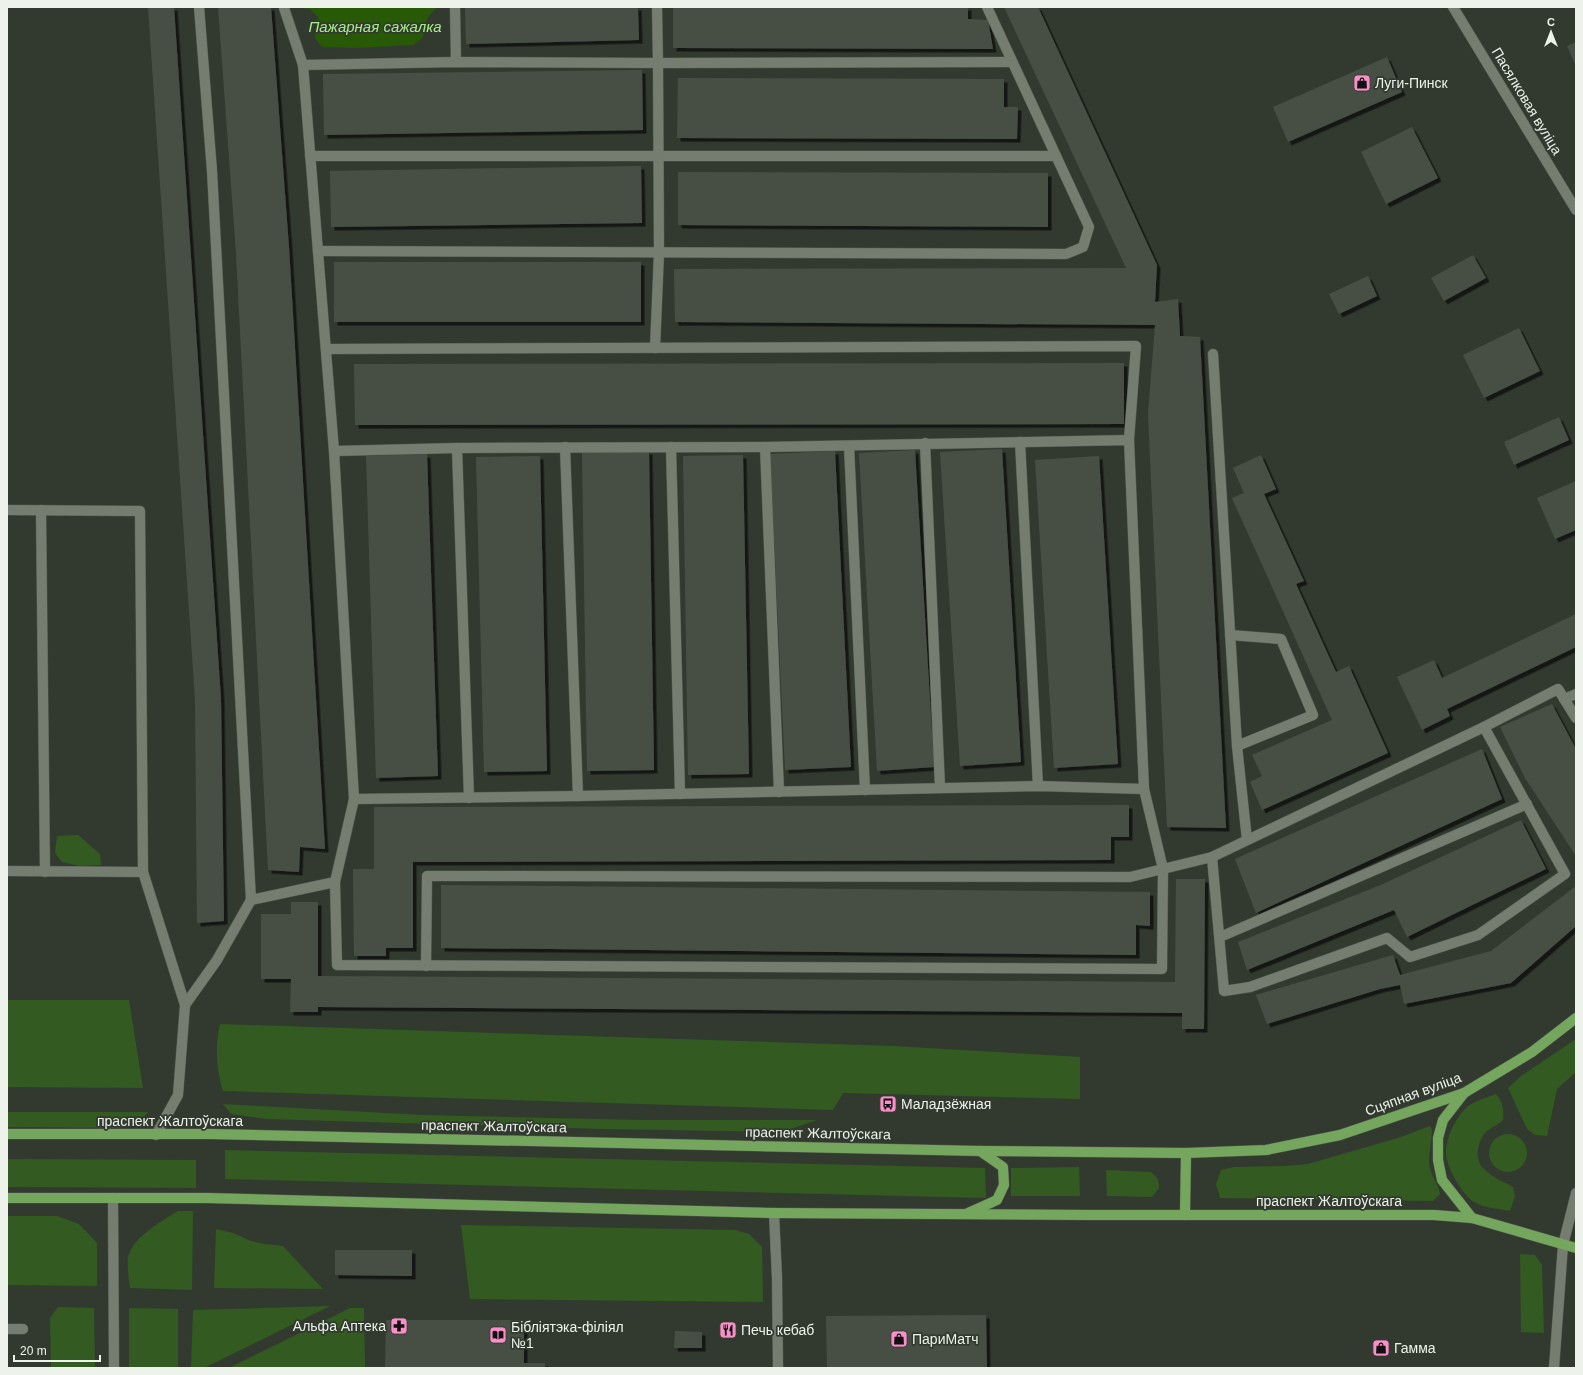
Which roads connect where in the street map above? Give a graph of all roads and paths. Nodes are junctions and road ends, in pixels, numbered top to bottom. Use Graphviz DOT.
graph roads {
  1 [pos="199,7"];
  2 [pos="455,7"];
  3 [pos="657,7"];
  4 [pos="987,7"];
  5 [pos="1453,7"];
  6 [pos="284,8"];
  7 [pos="456,62"];
  8 [pos="1012,62"];
  9 [pos="658,63"];
  10 [pos="303,65"];
  11 [pos="310,156"];
  12 [pos="659,156"];
  13 [pos="1056,156"];
  14 [pos="1576,210"];
  15 [pos="318,251"];
  16 [pos="659,253"];
  17 [pos="655,348"];
  18 [pos="326,349"];
  19 [pos="1213,354"];
  20 [pos="1129,440"];
  21 [pos="1020,442"];
  22 [pos="925,443"];
  23 [pos="848,446"];
  24 [pos="565,447"];
  25 [pos="671,447"];
  26 [pos="765,447"];
  27 [pos="456,448"];
  28 [pos="334,451"];
  29 [pos="7,510"];
  30 [pos="41,510"];
  31 [pos="1230,635"];
  32 [pos="1576,694"];
  33 [pos="1564,699"];
  34 [pos="1576,718"];
  35 [pos="1484,727"];
  36 [pos="1237,746"];
  37 [pos="1038,786"];
  38 [pos="940,788"];
  39 [pos="1144,789"];
  40 [pos="865,790"];
  41 [pos="779,792"];
  42 [pos="680,794"];
  43 [pos="578,796"];
  44 [pos="469,798"];
  45 [pos="354,799"];
  46 [pos="1527,804"];
  47 [pos="1247,840"];
  48 [pos="1212,857"];
  49 [pos="1163,869"];
  50 [pos="7,871"];
  51 [pos="45,872"];
  52 [pos="143,872"];
  53 [pos="335,882"];
  54 [pos="251,900"];
  55 [pos="1220,937"];
  56 [pos="426,966"];
  57 [pos="185,1006"];
  58 [pos="1576,1018"];
  59 [pos="1464,1093"];
  60 [pos="7,1134"];
  61 [pos="156,1135"];
  62 [pos="1266,1150"];
  63 [pos="980,1151"];
  64 [pos="1186,1153"];
  65 [pos="1576,1193"];
  66 [pos="7,1198"];
  67 [pos="113,1198"];
  68 [pos="774,1213"];
  69 [pos="964,1214"];
  70 [pos="1185,1215"];
  71 [pos="1472,1218"];
  72 [pos="1563,1244"];
  73 [pos="1576,1248"];
  74 [pos="7,1328"];
  75 [pos="23,1328"];
  76 [pos="114,1368"];
  77 [pos="778,1368"];
  78 [pos="1554,1368"];
  1 -- 54 [label="street"];
  2 -- 7 [label="street"];
  3 -- 9 [label="street"];
  4 -- 8 [label="street"];
  5 -- 14 [label="street, Пасялковая вуліца"];
  6 -- 10 [label="street"];
  7 -- 9 [label="street"];
  7 -- 10 [label="street"];
  8 -- 9 [label="street"];
  8 -- 13 [label="street"];
  9 -- 12 [label="street"];
  10 -- 11 [label="street"];
  11 -- 12 [label="street"];
  11 -- 15 [label="street"];
  12 -- 13 [label="street"];
  12 -- 16 [label="street"];
  13 -- 16 [label="street"];
  15 -- 16 [label="street"];
  15 -- 18 [label="street"];
  16 -- 17 [label="street"];
  17 -- 18 [label="street"];
  17 -- 20 [label="street"];
  18 -- 28 [label="street"];
  19 -- 31 [label="street"];
  20 -- 21 [label="street"];
  20 -- 39 [label="street"];
  21 -- 22 [label="street"];
  21 -- 37 [label="street"];
  22 -- 23 [label="street"];
  22 -- 38 [label="street"];
  23 -- 26 [label="street"];
  23 -- 40 [label="street"];
  24 -- 25 [label="street"];
  24 -- 27 [label="street"];
  24 -- 43 [label="street"];
  25 -- 26 [label="street"];
  25 -- 42 [label="street"];
  26 -- 41 [label="street"];
  27 -- 28 [label="street"];
  27 -- 44 [label="street"];
  28 -- 45 [label="street"];
  29 -- 30 [label="street"];
  30 -- 51 [label="street"];
  30 -- 52 [label="street"];
  31 -- 36 [label="street"];
  31 -- 36 [label="street"];
  32 -- 33 [label="street"];
  33 -- 34 [label="street"];
  33 -- 35 [label="street"];
  35 -- 46 [label="street"];
  35 -- 47 [label="street"];
  36 -- 47 [label="street"];
  37 -- 38 [label="street"];
  37 -- 39 [label="street"];
  38 -- 40 [label="street"];
  39 -- 49 [label="street"];
  40 -- 41 [label="street"];
  41 -- 42 [label="street"];
  42 -- 43 [label="street"];
  43 -- 44 [label="street"];
  44 -- 45 [label="street"];
  45 -- 53 [label="street"];
  46 -- 55 [label="street"];
  46 -- 55 [label="street"];
  47 -- 48 [label="street"];
  48 -- 49 [label="street"];
  48 -- 55 [label="street"];
  49 -- 56 [label="street"];
  49 -- 56 [label="street"];
  50 -- 51 [label="street"];
  51 -- 52 [label="street"];
  52 -- 57 [label="street"];
  53 -- 54 [label="street"];
  53 -- 56 [label="street"];
  54 -- 57 [label="street"];
  57 -- 61 [label="street"];
  58 -- 59 [label="main road, Сцяпная вуліца"];
  59 -- 62 [label="main road, Сцяпная вуліца"];
  59 -- 71 [label="main road"];
  60 -- 61 [label="main road, праспект Жалтоўскага"];
  61 -- 63 [label="main road, праспект Жалтоўскага"];
  62 -- 64 [label="main road, праспект Жалтоўскага"];
  63 -- 64 [label="main road, праспект Жалтоўскага"];
  63 -- 69 [label="main road, праспект Жалтоўскага"];
  64 -- 70 [label="main road"];
  65 -- 72 [label="street"];
  66 -- 67 [label="main road, праспект Жалтоўскага"];
  67 -- 68 [label="main road, праспект Жалтоўскага"];
  67 -- 76 [label="street"];
  68 -- 69 [label="main road, праспект Жалтоўскага"];
  68 -- 77 [label="street"];
  69 -- 70 [label="main road, праспект Жалтоўскага"];
  70 -- 71 [label="main road, праспект Жалтоўскага"];
  71 -- 72 [label="main road, праспект Жалтоўскага"];
  72 -- 73 [label="main road, праспект Жалтоўскага"];
  72 -- 78 [label="street"];
  74 -- 75 [label="street"];
}
